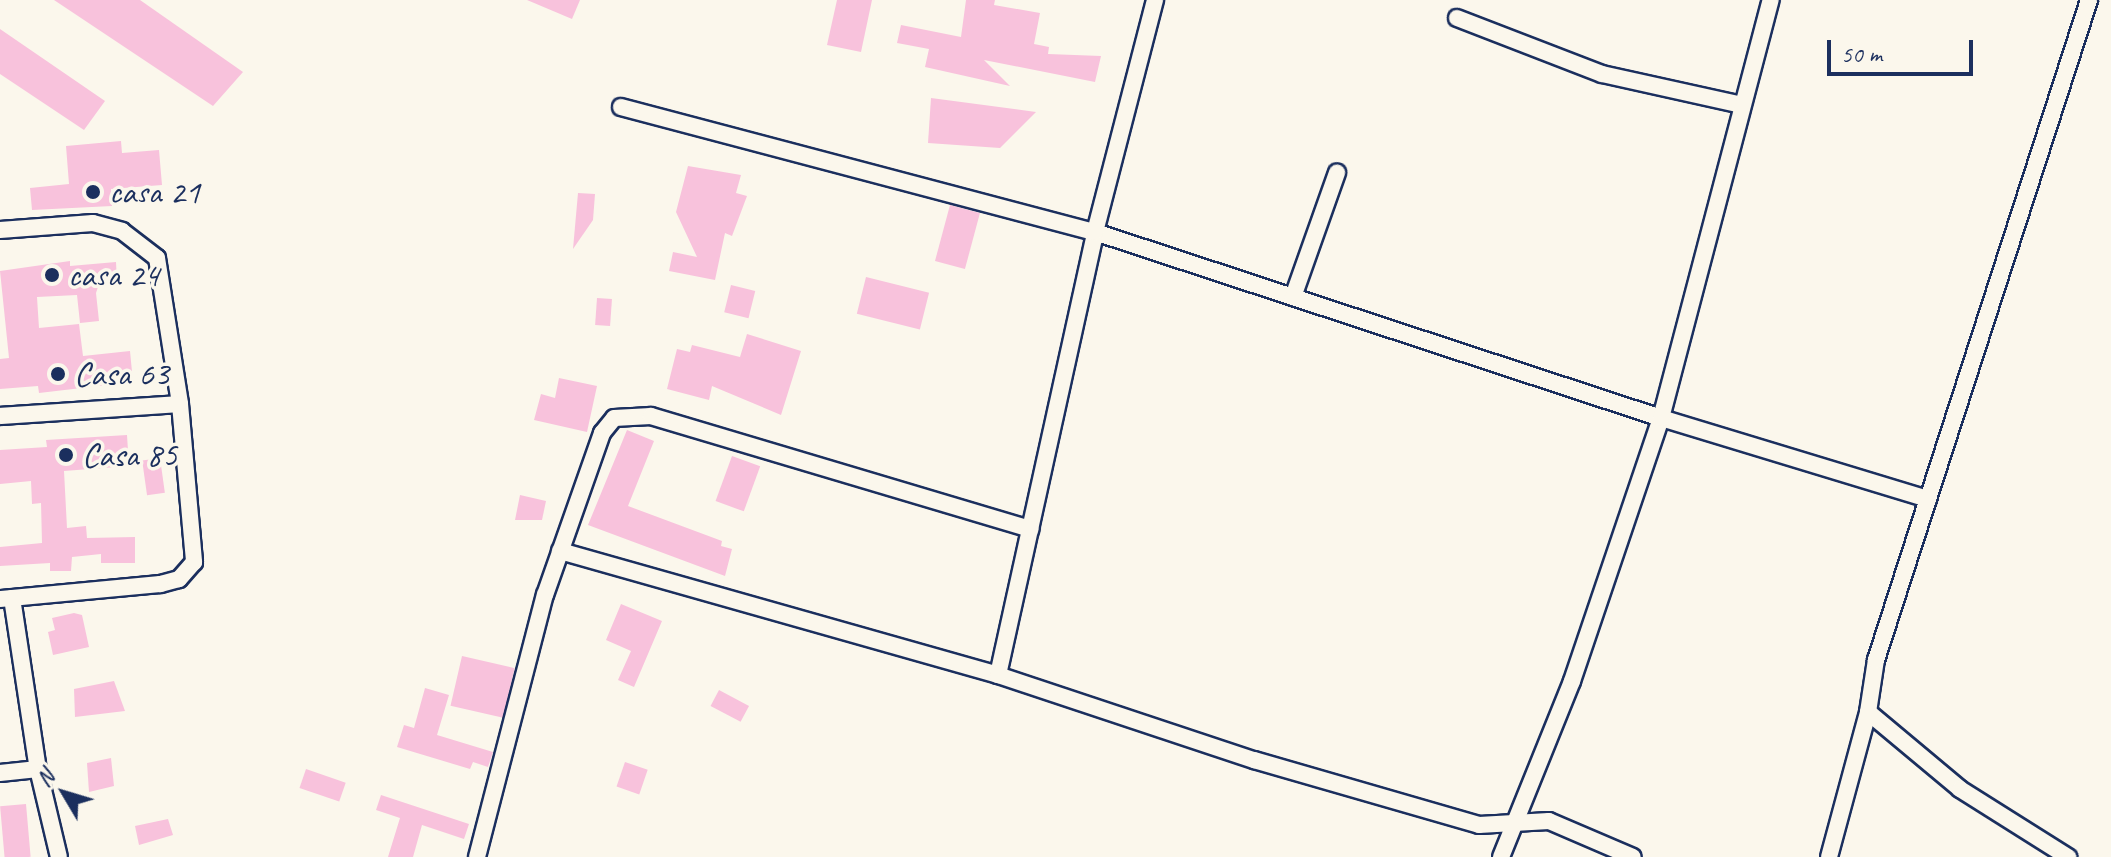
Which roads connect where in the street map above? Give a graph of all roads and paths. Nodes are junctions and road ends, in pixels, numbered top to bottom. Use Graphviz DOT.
graph roads {
  1 [pos="1155,0"];
  2 [pos="1771,0"];
  3 [pos="2089,0"];
  4 [pos="1457,18"];
  5 [pos="1742,105"];
  6 [pos="621,107"];
  7 [pos="1337,173"];
  8 [pos="0,230"];
  9 [pos="1095,232"];
  10 [pos="1293,297"];
  11 [pos="180,404"];
  12 [pos="0,416"];
  13 [pos="1661,418"];
  14 [pos="1928,499"];
  15 [pos="1031,529"];
  16 [pos="560,551"];
  17 [pos="6,598"];
  18 [pos="998,675"];
  19 [pos="1868,712"];
  20 [pos="38,769"];
  21 [pos="0,773"];
  22 [pos="1519,820"];
  23 [pos="59,857"];
  24 [pos="477,857"];
  25 [pos="1501,857"];
  26 [pos="1633,857"];
  27 [pos="1829,857"];
  28 [pos="2068,857"];
  1 -- 9 [label="street"];
  2 -- 5 [label="street"];
  3 -- 14 [label="street"];
  4 -- 5 [label="street"];
  5 -- 13 [label="street"];
  6 -- 9 [label="street"];
  7 -- 10 [label="street"];
  8 -- 11 [label="street"];
  9 -- 10 [label="street"];
  9 -- 15 [label="street"];
  10 -- 13 [label="street"];
  11 -- 12 [label="street"];
  11 -- 17 [label="street"];
  13 -- 14 [label="street"];
  13 -- 22 [label="street"];
  14 -- 19 [label="street"];
  15 -- 16 [label="street"];
  15 -- 18 [label="street"];
  16 -- 18 [label="street"];
  16 -- 24 [label="street"];
  17 -- 20 [label="street"];
  18 -- 22 [label="street"];
  19 -- 27 [label="street"];
  19 -- 28 [label="street"];
  20 -- 21 [label="street"];
  20 -- 23 [label="street"];
  22 -- 25 [label="street"];
  22 -- 26 [label="street"];
}
